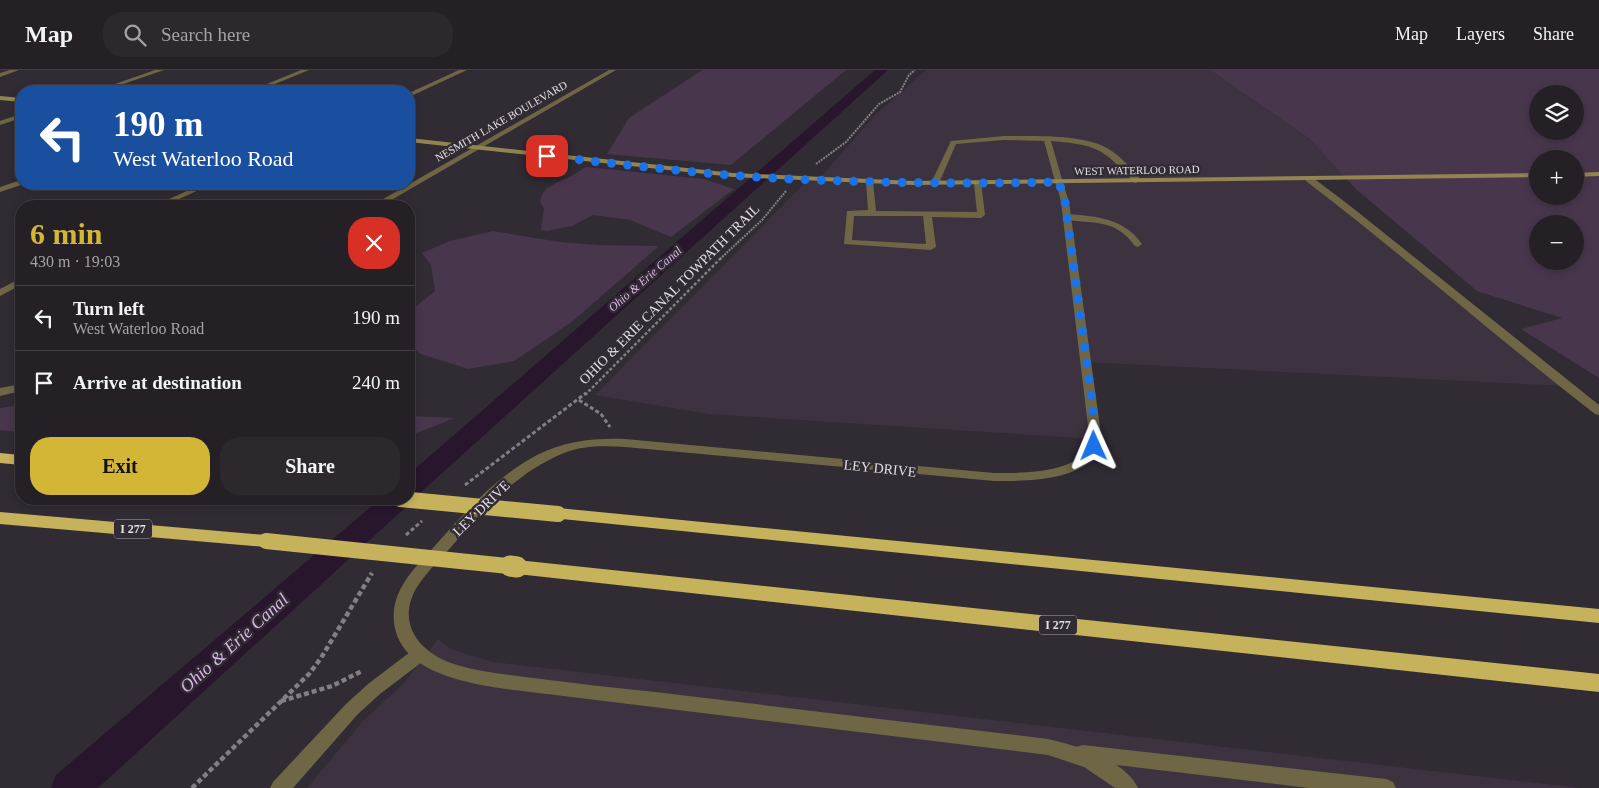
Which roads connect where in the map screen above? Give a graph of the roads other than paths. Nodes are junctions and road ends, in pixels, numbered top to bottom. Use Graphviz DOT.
graph roads {
  1 [pos="16,70"];
  2 [pos="161,70"];
  3 [pos="306,70"];
  4 [pos="464,70"];
  5 [pos="613,70"];
  6 [pos="0,75"];
  7 [pos="116,85"];
  8 [pos="267,85"];
  9 [pos="415,92"];
  10 [pos="0,98"];
  11 [pos="15,99"];
  12 [pos="15,118"];
  13 [pos="0,123"];
  14 [pos="1047,140"];
  15 [pos="415,141"];
  16 [pos="478,148"];
  17 [pos="1599,174"];
  18 [pos="1529,175"];
  19 [pos="1584,175"];
  20 [pos="1309,179"];
  21 [pos="1138,181"];
  22 [pos="869,182"];
  23 [pos="1059,182"];
  24 [pos="415,183"];
  25 [pos="935,183"];
  26 [pos="15,184"];
  27 [pos="978,184"];
  28 [pos="0,190"];
  29 [pos="194,190"];
  30 [pos="403,190"];
  31 [pos="172,200"];
  32 [pos="386,200"];
  33 [pos="872,213"];
  34 [pos="927,214"];
  35 [pos="1066,217"];
  36 [pos="1138,244"];
  37 [pos="15,284"];
  38 [pos="0,293"];
  39 [pos="15,389"];
  40 [pos="0,392"];
  41 [pos="1599,411"];
  42 [pos="0,458"];
  43 [pos="15,459"];
  44 [pos="415,500"];
  45 [pos="0,518"];
  46 [pos="1599,616"];
  47 [pos="420,654"];
  48 [pos="1599,683"];
  49 [pos="1073,752"];
  50 [pos="280,788"];
  51 [pos="1128,788"];
  52 [pos="1386,788"];
  1 -- 6 [label="street"];
  2 -- 7 [label="street"];
  3 -- 8 [label="street"];
  4 -- 9 [label="street"];
  5 -- 16 [label="street, NESMITH LAKE BOULEVARD"];
  10 -- 11 [label="main road"];
  12 -- 13 [label="street"];
  14 -- 21 [label="street"];
  14 -- 23 [label="street, LEY DRIVE"];
  14 -- 25 [label="street"];
  15 -- 16 [label="main road, WEST WATERLOO ROAD"];
  16 -- 22 [label="main road, WEST WATERLOO ROAD"];
  16 -- 24 [label="street, NESMITH LAKE BOULEVARD"];
  17 -- 19 [label="main road"];
  18 -- 20 [label="main road, WEST WATERLOO ROAD"];
  20 -- 21 [label="main road, WEST WATERLOO ROAD"];
  20 -- 41 [label="street"];
  21 -- 23 [label="main road, WEST WATERLOO ROAD"];
  22 -- 25 [label="main road, WEST WATERLOO ROAD"];
  22 -- 33 [label="street"];
  23 -- 27 [label="main road, WEST WATERLOO ROAD"];
  23 -- 35 [label="street, LEY DRIVE"];
  25 -- 27 [label="main road, WEST WATERLOO ROAD"];
  26 -- 28 [label="street"];
  27 -- 34 [label="street"];
  29 -- 31 [label="street"];
  30 -- 32 [label="street, NESMITH LAKE BOULEVARD"];
  33 -- 34 [label="street"];
  33 -- 34 [label="street"];
  35 -- 36 [label="street"];
  35 -- 47 [label="street, LEY DRIVE"];
  37 -- 38 [label="street"];
  39 -- 40 [label="street"];
  42 -- 43 [label="highway"];
  44 -- 46 [label="highway, bridge"];
  45 -- 48 [label="highway, I 277, bridge"];
  47 -- 49 [label="street, LEY DRIVE"];
  47 -- 50 [label="street"];
  49 -- 51 [label="street, LEY DRIVE"];
  49 -- 52 [label="street"];
}
